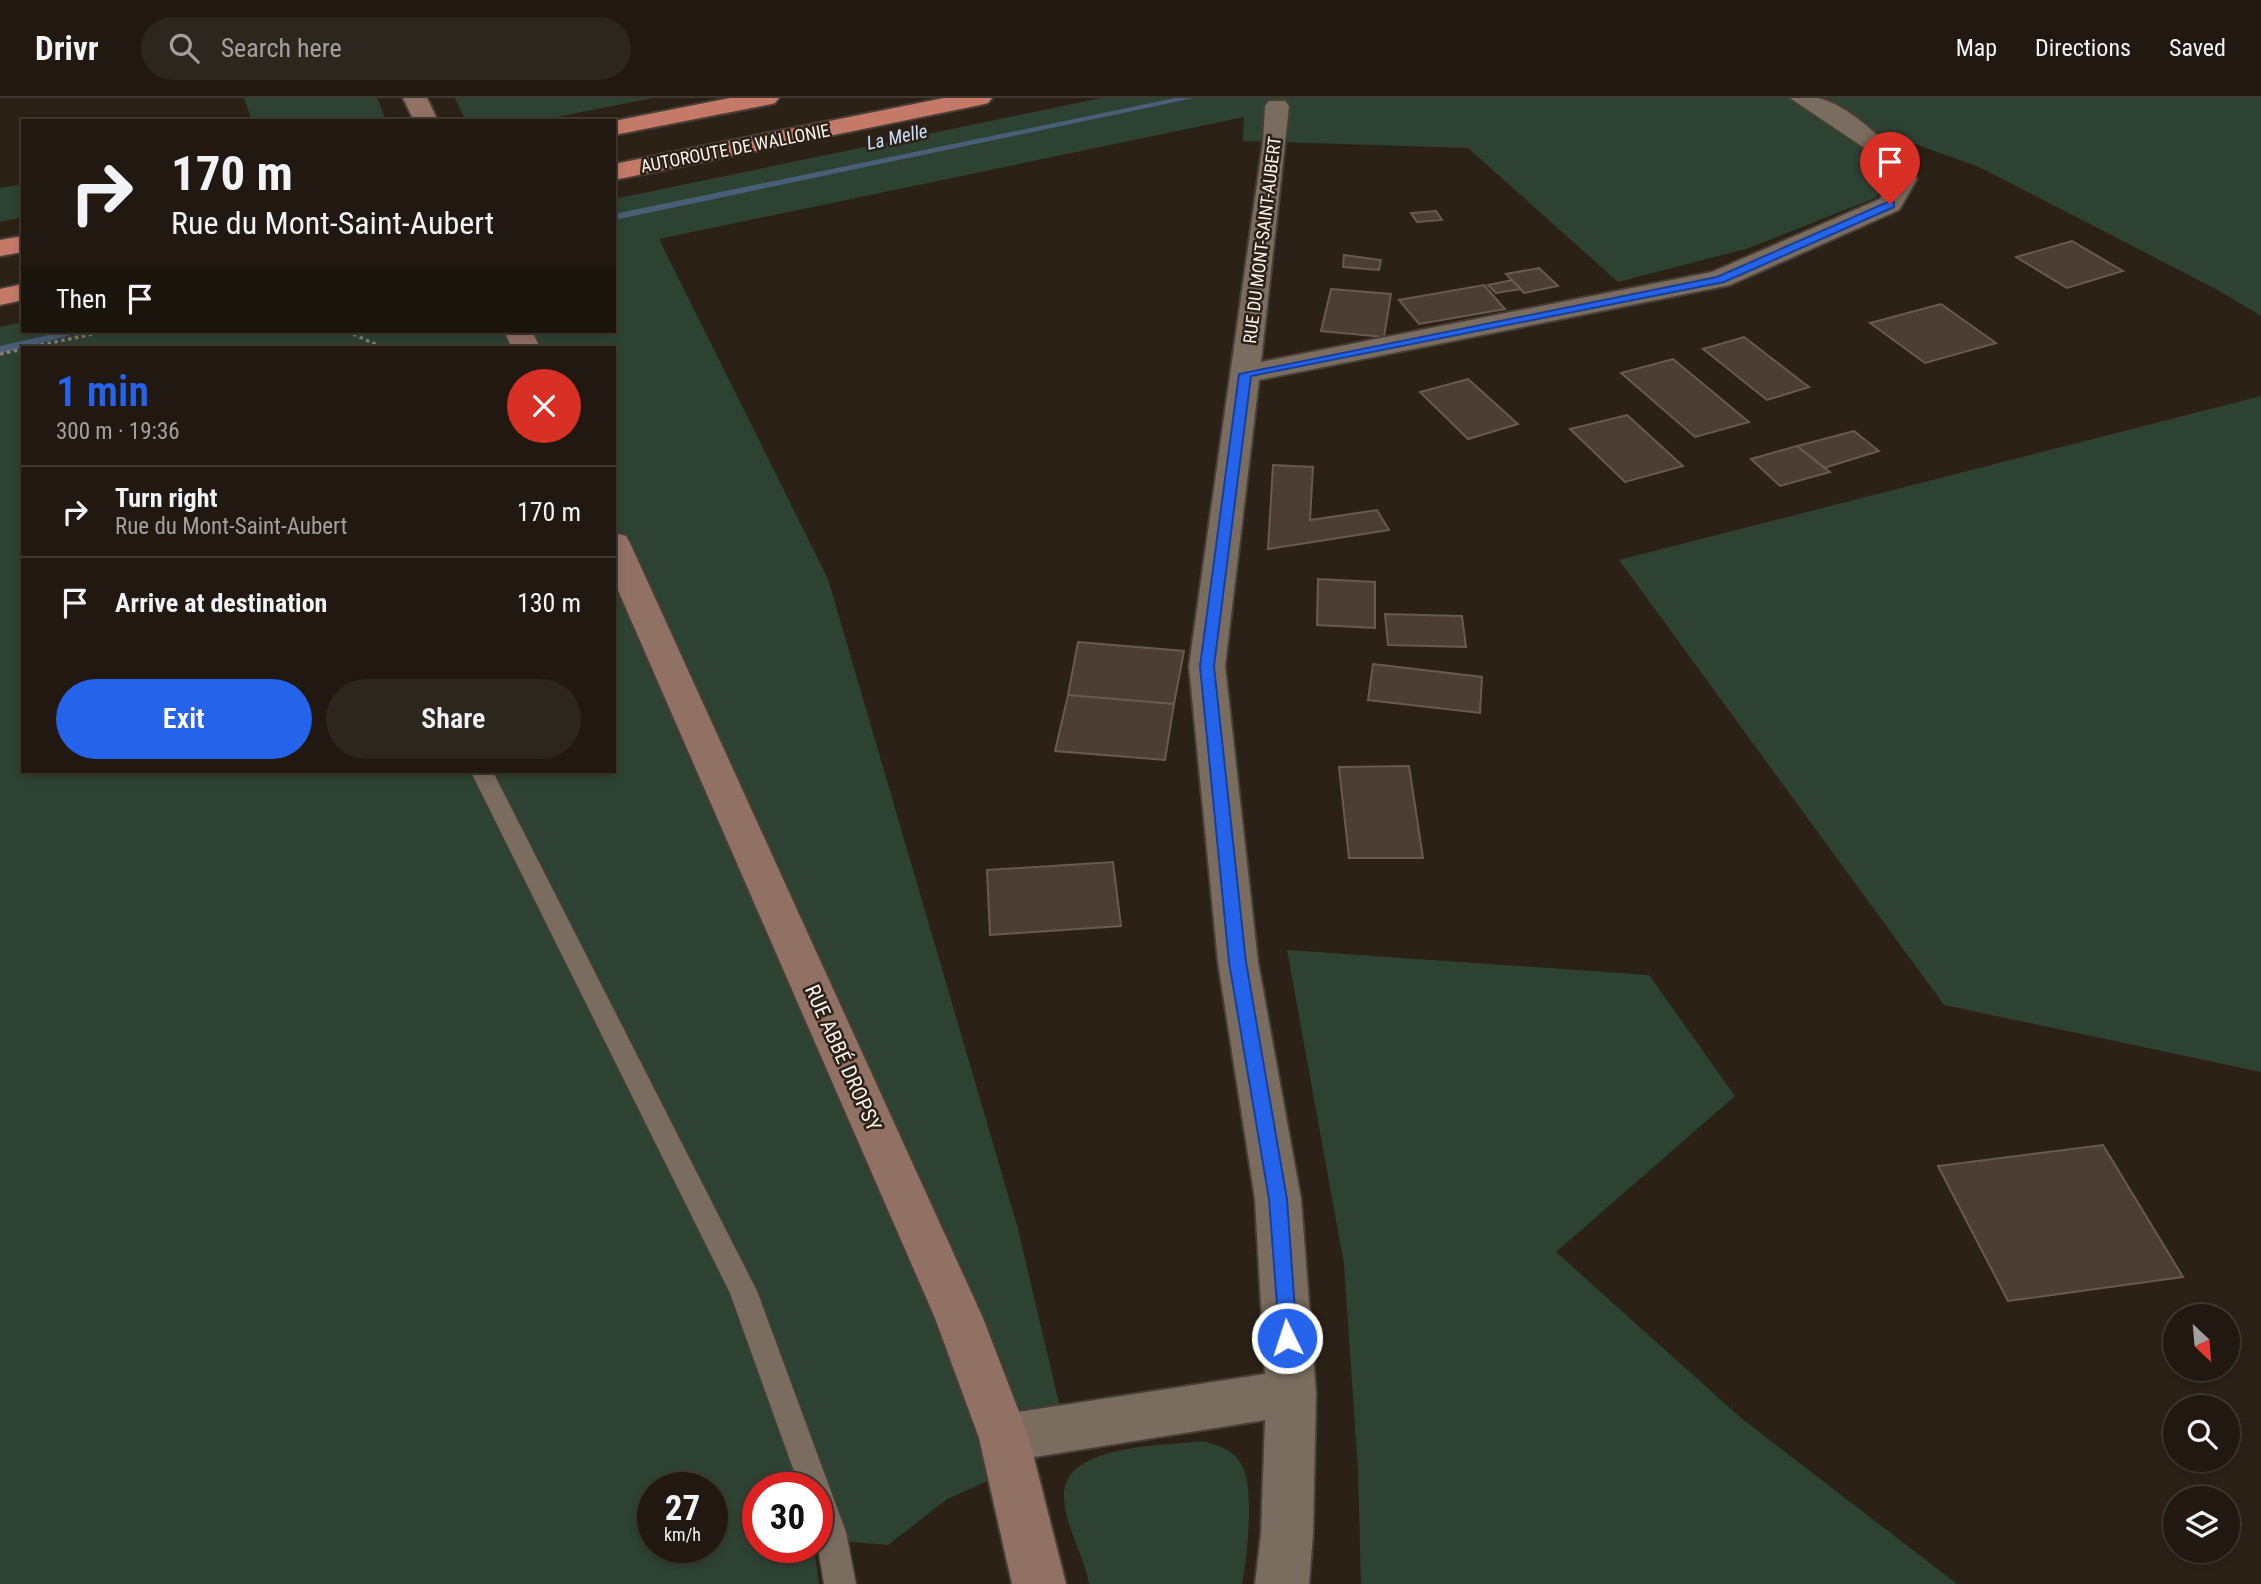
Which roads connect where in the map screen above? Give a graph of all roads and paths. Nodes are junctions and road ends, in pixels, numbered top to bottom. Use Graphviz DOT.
graph roads {
  1 [pos="415,98"];
  2 [pos="767,98"];
  3 [pos="980,98"];
  4 [pos="1802,98"];
  5 [pos="1277,106"];
  6 [pos="425,119"];
  7 [pos="616,128"];
  8 [pos="616,172"];
  9 [pos="21,244"];
  10 [pos="0,248"];
  11 [pos="21,292"];
  12 [pos="0,297"];
  13 [pos="97,333"];
  14 [pos="351,333"];
  15 [pos="38,346"];
  16 [pos="379,346"];
  17 [pos="21,350"];
  18 [pos="0,354"];
  19 [pos="1245,374"];
  20 [pos="616,547"];
  21 [pos="483,773"];
  22 [pos="1291,1393"];
  23 [pos="1004,1438"];
  24 [pos="809,1472"];
  25 [pos="833,1544"];
  26 [pos="840,1584"];
  27 [pos="1040,1584"];
  28 [pos="1282,1584"];
  1 -- 6 [label="street"];
  2 -- 7 [label="highway"];
  3 -- 8 [label="highway, AUTOROUTE DE WALLONIE"];
  4 -- 19 [label="street, RUE DU MONT-SAINT-AUBERT"];
  5 -- 19 [label="street, RUE DU MONT-SAINT-AUBERT"];
  9 -- 10 [label="highway"];
  11 -- 12 [label="highway"];
  13 -- 15 [label="path"];
  14 -- 16 [label="path"];
  17 -- 18 [label="path"];
  19 -- 22 [label="street, RUE DU MONT-SAINT-AUBERT"];
  20 -- 23 [label="street, RUE ABBÉ DROPSY"];
  21 -- 24 [label="lane"];
  22 -- 23 [label="street"];
  22 -- 28 [label="street, RUE DU MONT-SAINT-AUBERT"];
  23 -- 27 [label="street, RUE ABBÉ DROPSY"];
  25 -- 26 [label="lane"];
}
